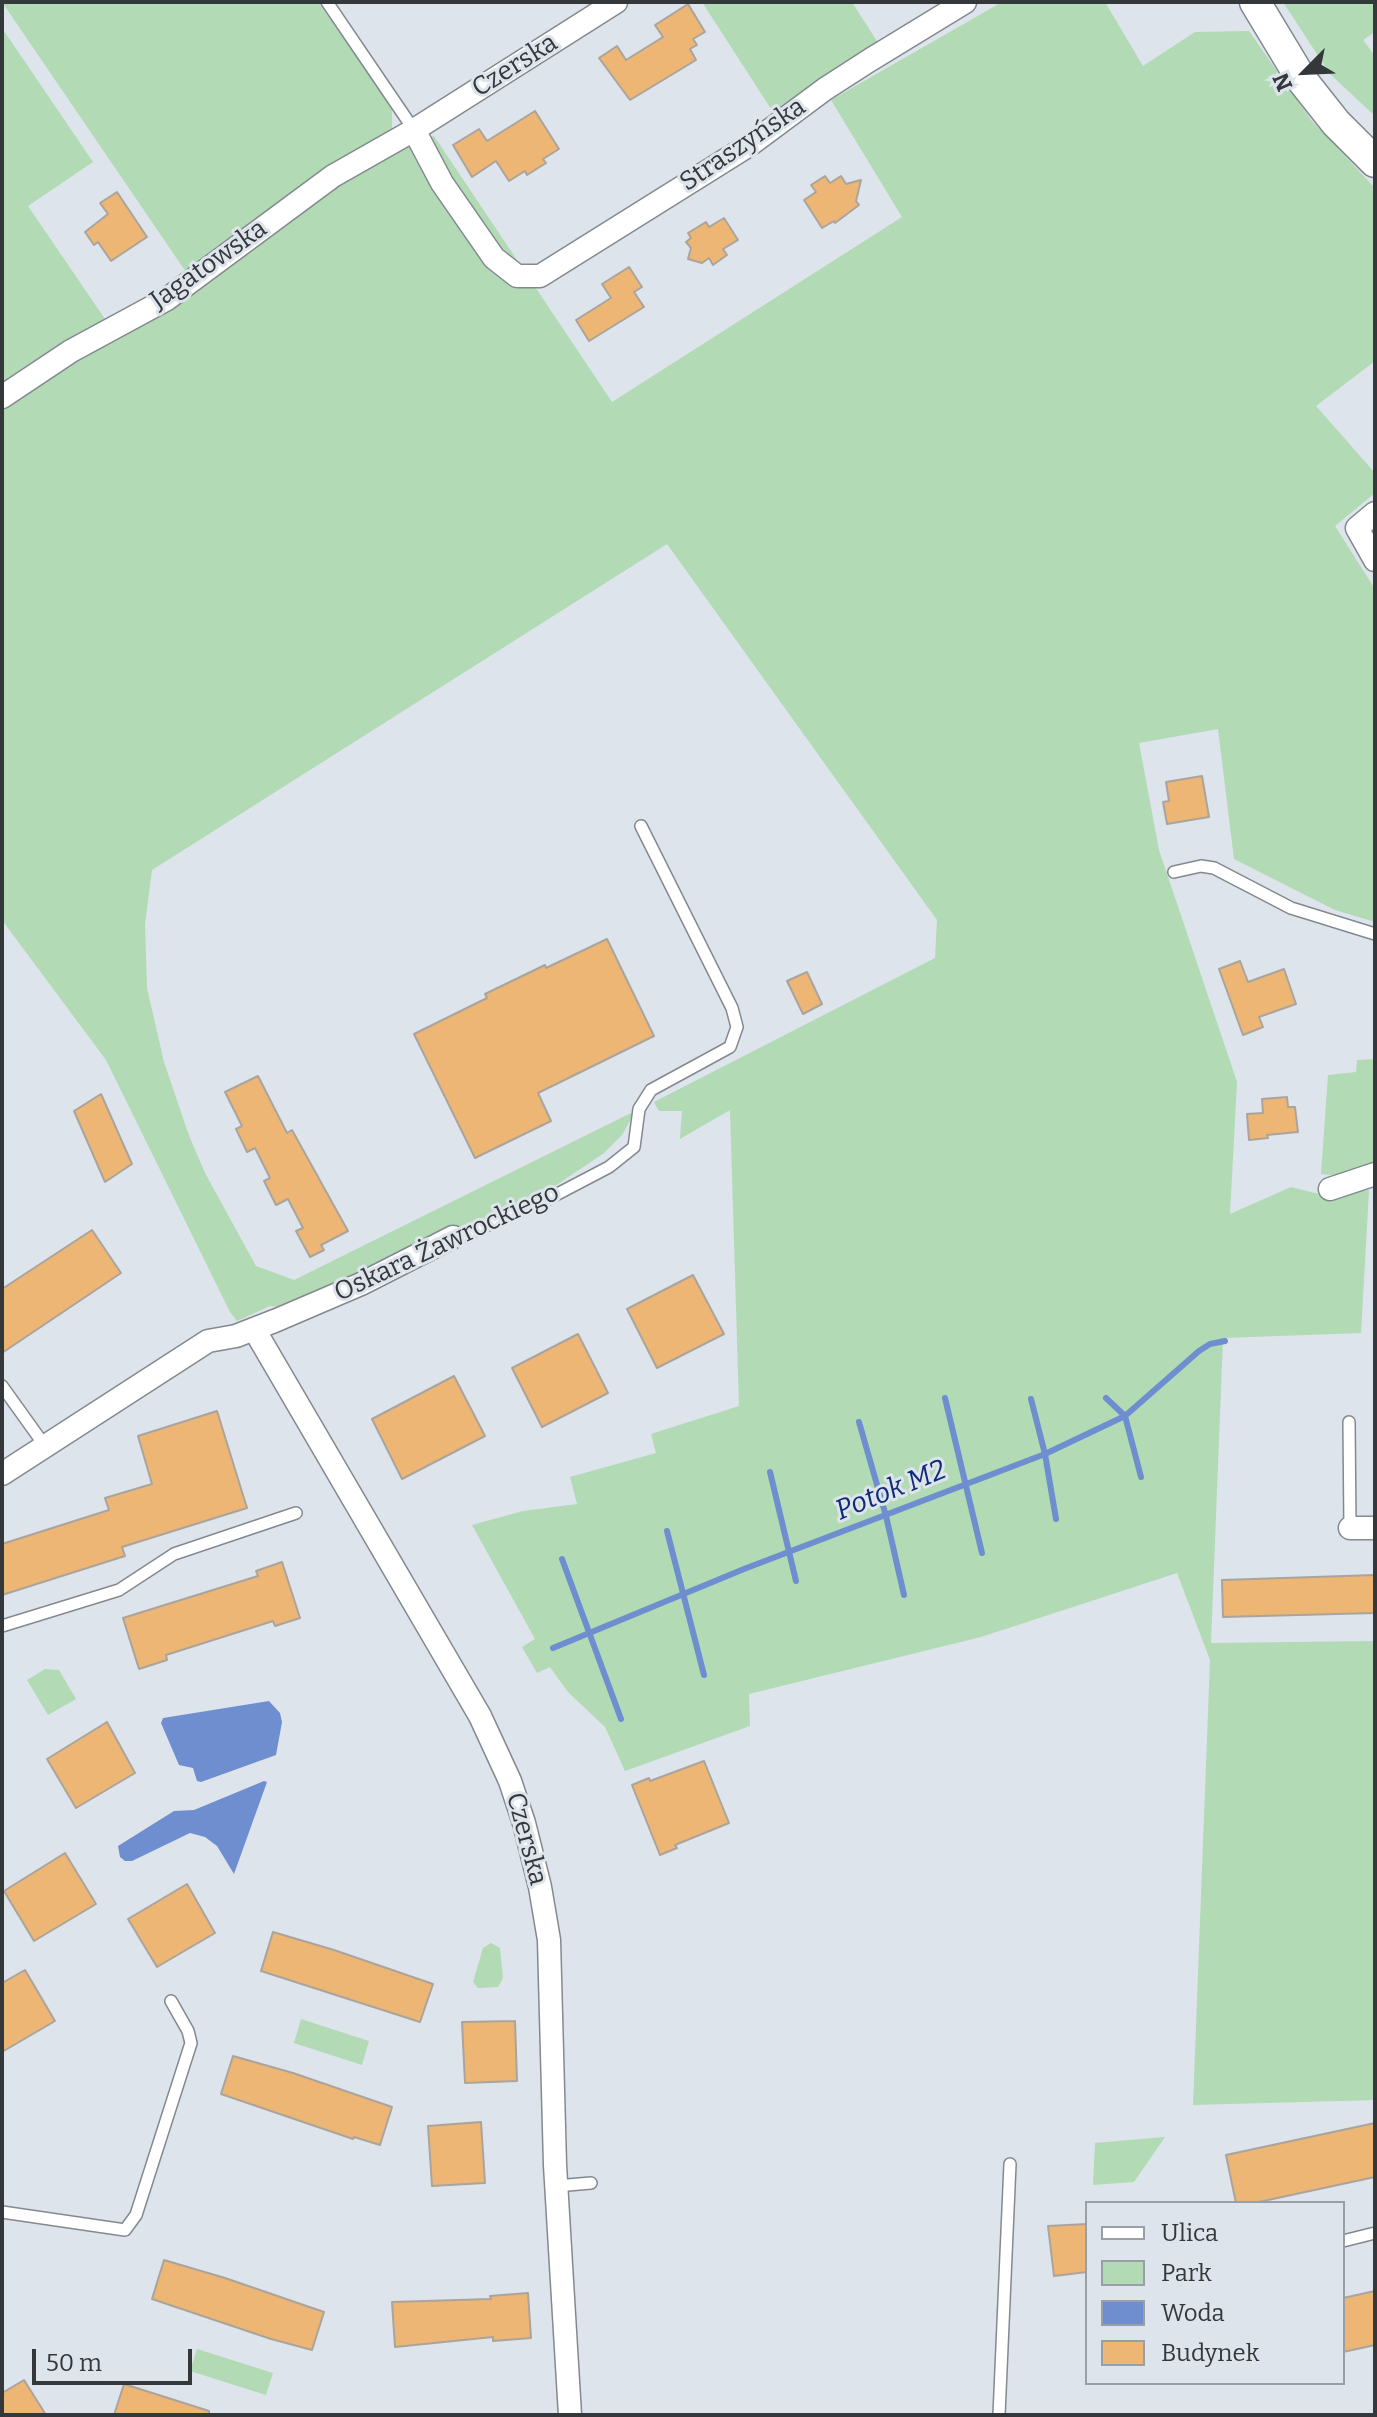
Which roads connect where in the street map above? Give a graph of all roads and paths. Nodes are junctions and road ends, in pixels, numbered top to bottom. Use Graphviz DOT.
graph roads {
  1 [pos="327,2"];
  2 [pos="616,2"];
  3 [pos="965,2"];
  4 [pos="1255,2"];
  5 [pos="414,130"];
  6 [pos="1375,162"];
  7 [pos="2,397"];
  8 [pos="1375,513"];
  9 [pos="1375,560"];
  10 [pos="641,826"];
  11 [pos="1174,872"];
  12 [pos="1375,934"];
  13 [pos="1375,1174"];
  14 [pos="1330,1189"];
  15 [pos="453,1237"];
  16 [pos="254,1329"];
  17 [pos="2,1386"];
  18 [pos="1349,1422"];
  19 [pos="45,1446"];
  20 [pos="2,1474"];
  21 [pos="296,1513"];
  22 [pos="1350,1528"];
  23 [pos="1375,1528"];
  24 [pos="2,1626"];
  25 [pos="171,2001"];
  26 [pos="1010,2164"];
  27 [pos="591,2183"];
  28 [pos="556,2186"];
  29 [pos="2,2212"];
  30 [pos="1375,2233"];
  31 [pos="1345,2240"];
  32 [pos="570,2415"];
  33 [pos="999,2415"];
  1 -- 5 [label="lane"];
  2 -- 5 [label="street, Czerska"];
  3 -- 5 [label="street, Straszyńska"];
  4 -- 6 [label="street"];
  5 -- 7 [label="street, Jagatowska"];
  8 -- 9 [label="street"];
  10 -- 15 [label="lane, Oskara Żawrockiego"];
  11 -- 12 [label="lane"];
  13 -- 14 [label="street"];
  15 -- 16 [label="street, Oskara Żawrockiego"];
  16 -- 19 [label="street, Oskara Żawrockiego"];
  16 -- 28 [label="street, Czerska"];
  17 -- 19 [label="lane"];
  18 -- 22 [label="lane"];
  19 -- 20 [label="street, Oskara Żawrockiego"];
  21 -- 24 [label="lane"];
  22 -- 23 [label="street"];
  25 -- 29 [label="lane"];
  26 -- 33 [label="lane"];
  27 -- 28 [label="lane"];
  28 -- 32 [label="street, Czerska"];
  30 -- 31 [label="lane"];
}
